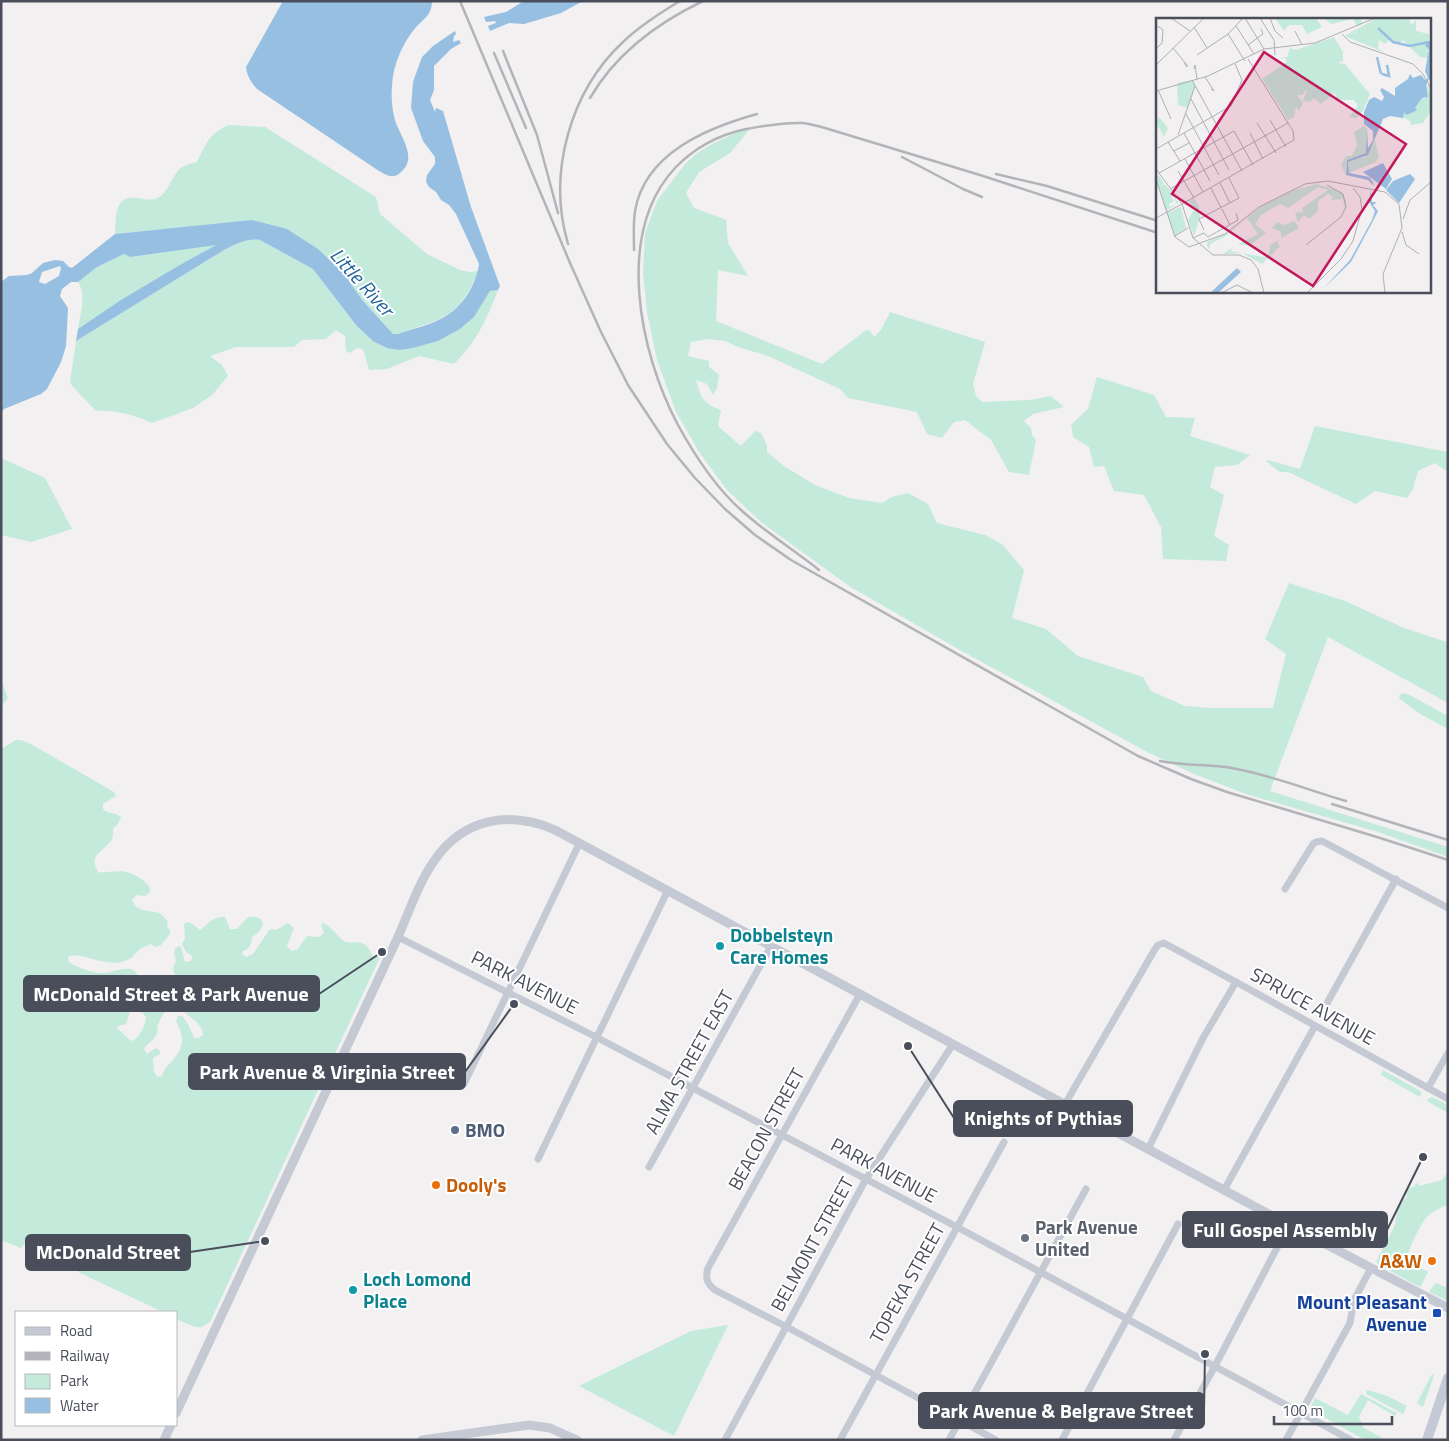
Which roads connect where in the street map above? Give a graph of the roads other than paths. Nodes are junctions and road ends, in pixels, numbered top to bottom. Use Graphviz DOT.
graph roads {
  1 [pos="579,844"];
  2 [pos="1396,880"];
  3 [pos="668,890"];
  4 [pos="1285,890"];
  5 [pos="1448,908"];
  6 [pos="398,937"];
  7 [pos="771,946"];
  8 [pos="1236,982"];
  9 [pos="508,991"];
  10 [pos="860,994"];
  11 [pos="1321,1014"];
  12 [pos="1315,1026"];
  13 [pos="596,1036"];
  14 [pos="953,1044"];
  15 [pos="1448,1053"];
  16 [pos="464,1084"];
  17 [pos="1428,1088"];
  18 [pos="693,1089"];
  19 [pos="1448,1099"];
  20 [pos="1065,1104"];
  21 [pos="782,1135"];
  22 [pos="1004,1142"];
  23 [pos="1148,1149"];
  24 [pos="538,1159"];
  25 [pos="649,1167"];
  26 [pos="866,1179"];
  27 [pos="1086,1190"];
  28 [pos="1224,1190"];
  29 [pos="1178,1224"];
  30 [pos="1289,1225"];
  31 [pos="957,1227"];
  32 [pos="1371,1268"];
  33 [pos="1041,1272"];
  34 [pos="1448,1308"];
  35 [pos="1126,1319"];
  36 [pos="785,1326"];
  37 [pos="1215,1366"];
  38 [pos="876,1374"];
  39 [pos="1448,1378"];
  40 [pos="178,1409"];
  41 [pos="1300,1412"];
  42 [pos="960,1420"];
  43 [pos="171,1426"];
  44 [pos="164,1440"];
  45 [pos="422,1440"];
  46 [pos="577,1440"];
  47 [pos="725,1440"];
  48 [pos="840,1440"];
  49 [pos="949,1440"];
  50 [pos="996,1440"];
  51 [pos="1062,1440"];
  52 [pos="1174,1440"];
  53 [pos="1286,1440"];
  54 [pos="1351,1440"];
  55 [pos="1427,1440"];
  1 -- 3 [label="street"];
  1 -- 6 [label="street"];
  1 -- 9 [label="street"];
  2 -- 4 [label="street"];
  2 -- 5 [label="street"];
  2 -- 11 [label="street"];
  3 -- 7 [label="street"];
  3 -- 13 [label="street"];
  6 -- 9 [label="street, PARK AVENUE"];
  6 -- 40 [label="street"];
  7 -- 10 [label="street"];
  7 -- 18 [label="street, ALMA STREET EAST"];
  8 -- 12 [label="street, SPRUCE AVENUE"];
  8 -- 20 [label="street, SPRUCE AVENUE"];
  8 -- 23 [label="street"];
  9 -- 13 [label="street, PARK AVENUE"];
  9 -- 16 [label="street"];
  10 -- 14 [label="street"];
  10 -- 21 [label="street, BEACON STREET"];
  12 -- 17 [label="street, SPRUCE AVENUE"];
  12 -- 28 [label="street"];
  13 -- 18 [label="street, PARK AVENUE"];
  13 -- 24 [label="street"];
  14 -- 20 [label="street"];
  14 -- 26 [label="street, BELMONT STREET"];
  15 -- 17 [label="street"];
  17 -- 19 [label="street, SPRUCE AVENUE"];
  18 -- 21 [label="street, PARK AVENUE"];
  18 -- 25 [label="street, ALMA STREET EAST"];
  20 -- 23 [label="street"];
  21 -- 26 [label="street, PARK AVENUE"];
  21 -- 36 [label="street, BEACON STREET"];
  22 -- 31 [label="street, TOPEKA STREET"];
  23 -- 28 [label="street"];
  26 -- 31 [label="street, PARK AVENUE"];
  26 -- 36 [label="street, BELMONT STREET"];
  27 -- 33 [label="street"];
  28 -- 30 [label="street"];
  29 -- 35 [label="street"];
  30 -- 32 [label="street"];
  30 -- 37 [label="street"];
  31 -- 33 [label="street, PARK AVENUE"];
  31 -- 38 [label="street, TOPEKA STREET"];
  32 -- 34 [label="street"];
  32 -- 41 [label="street"];
  33 -- 35 [label="street, PARK AVENUE"];
  33 -- 42 [label="street"];
  35 -- 37 [label="street, PARK AVENUE"];
  35 -- 51 [label="street"];
  36 -- 38 [label="street"];
  36 -- 47 [label="street, BELMONT STREET"];
  37 -- 41 [label="street, PARK AVENUE"];
  37 -- 52 [label="street"];
  38 -- 42 [label="street"];
  38 -- 48 [label="street, TOPEKA STREET"];
  39 -- 55 [label="main road"];
  41 -- 53 [label="street"];
  41 -- 54 [label="street, PARK AVENUE"];
  42 -- 49 [label="street"];
  42 -- 50 [label="street"];
  43 -- 44 [label="street"];
  45 -- 46 [label="street"];
}
